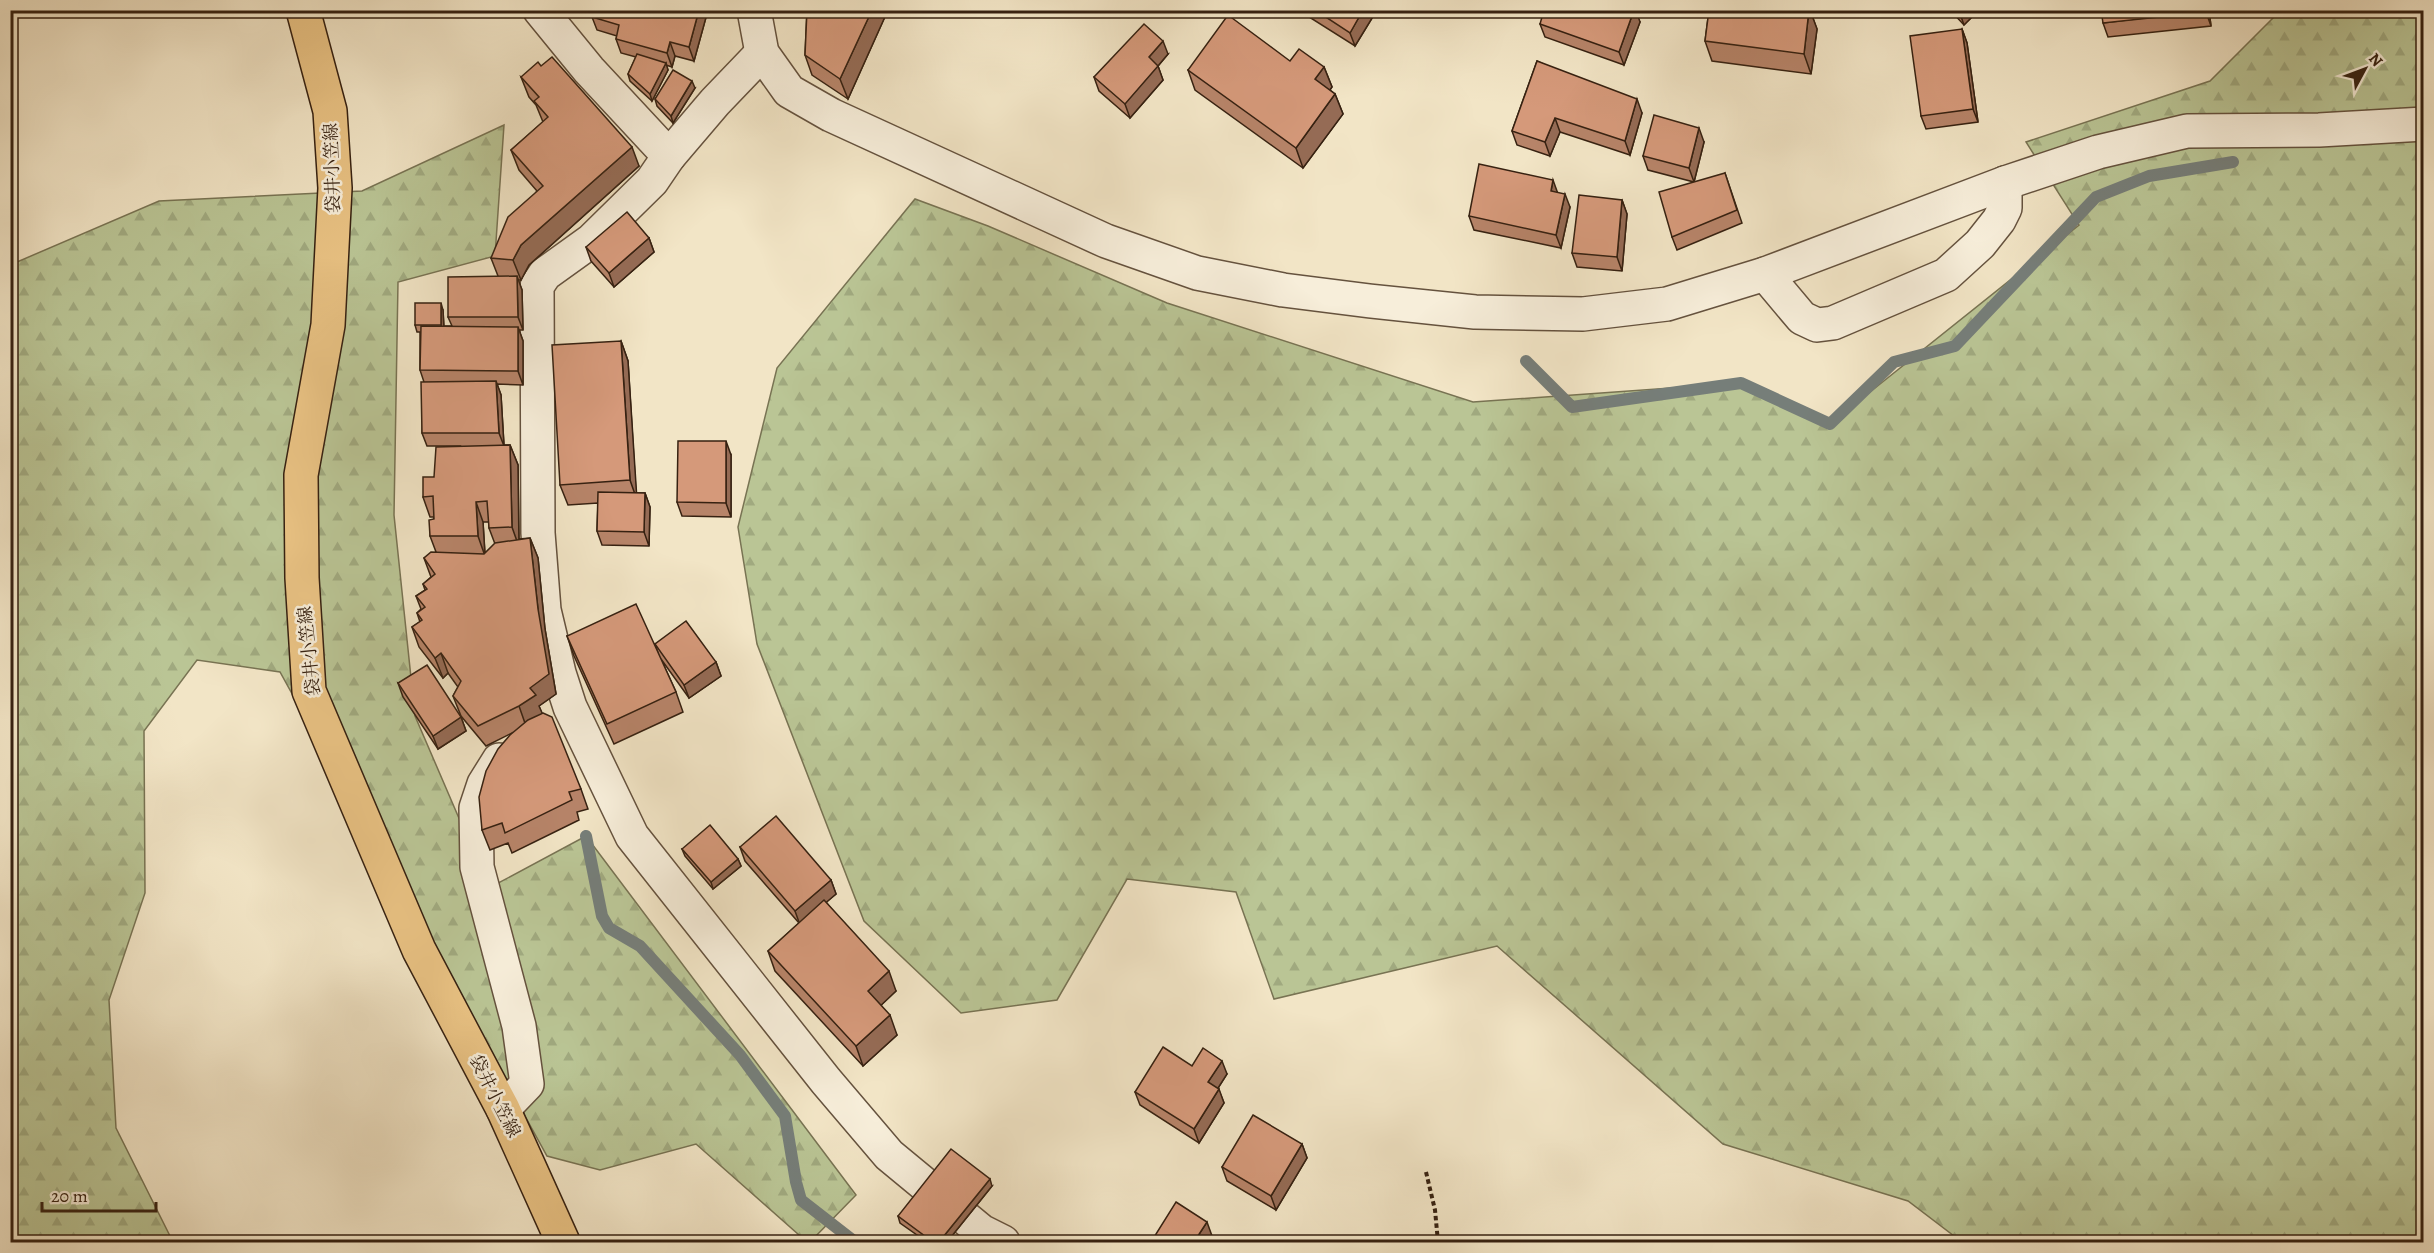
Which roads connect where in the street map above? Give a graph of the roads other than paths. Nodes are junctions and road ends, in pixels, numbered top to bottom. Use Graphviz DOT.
graph roads {
  1 [pos="303,10"];
  2 [pos="540,10"];
  3 [pos="754,10"];
  4 [pos="762,53"];
  5 [pos="2424,123"];
  6 [pos="669,156"];
  7 [pos="2005,183"];
  8 [pos="1766,274"];
  9 [pos="518,741"];
  10 [pos="503,1109"];
  11 [pos="563,1242"];
  12 [pos="1003,1242"];
  1 -- 10 [label="main road, 袋井小笠線"];
  2 -- 6 [label="street"];
  3 -- 4 [label="street"];
  4 -- 6 [label="street"];
  4 -- 8 [label="street"];
  5 -- 7 [label="street"];
  6 -- 12 [label="street"];
  7 -- 8 [label="street"];
  7 -- 8 [label="street"];
  9 -- 10 [label="street"];
  10 -- 11 [label="main road, 袋井小笠線"];
}
